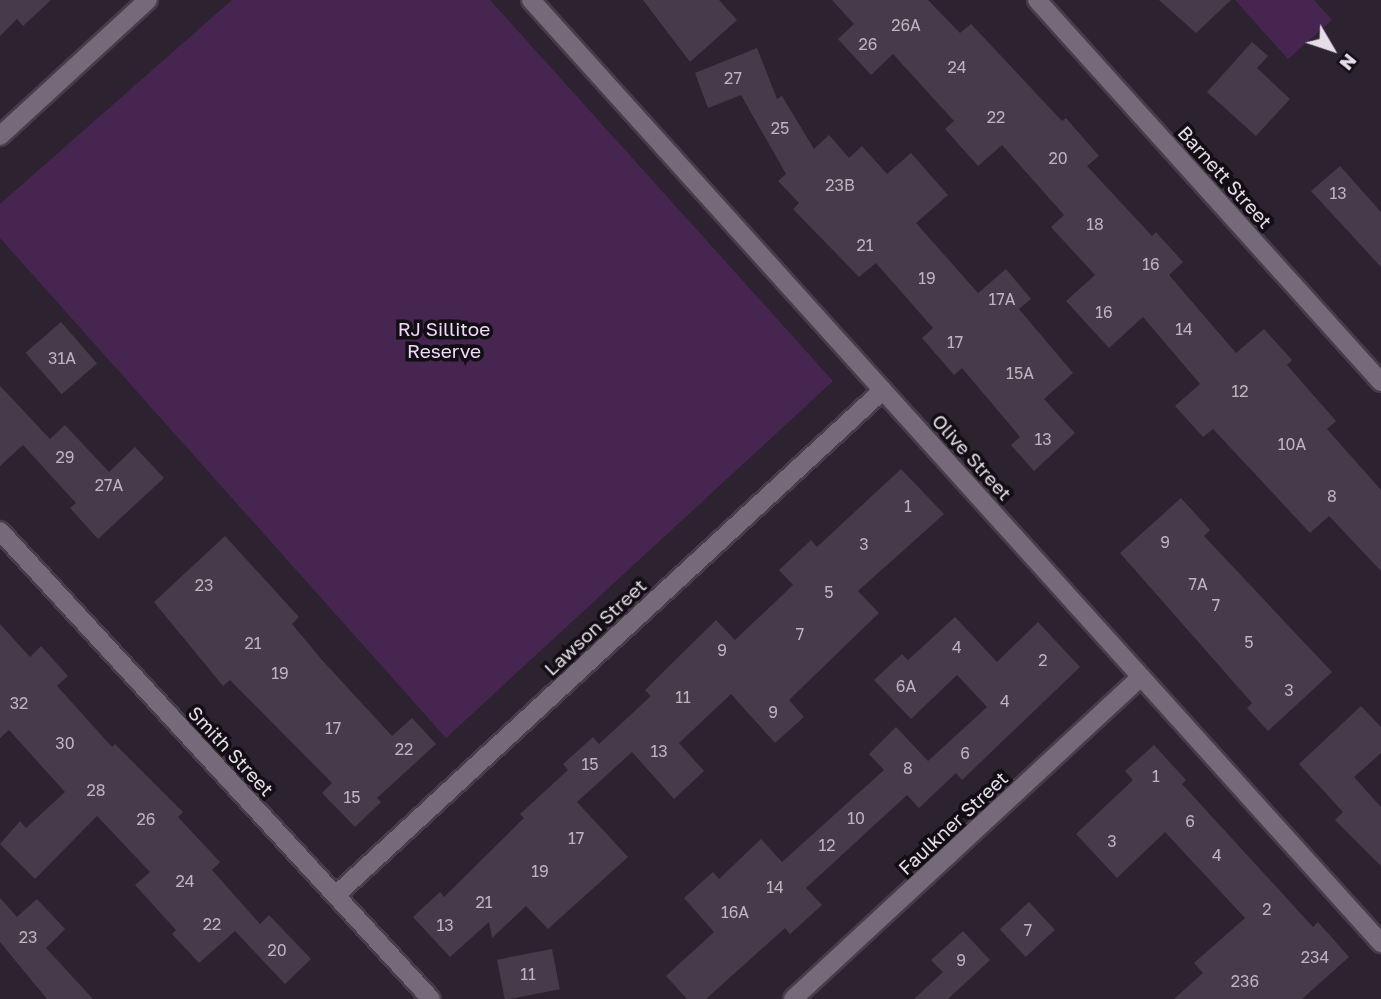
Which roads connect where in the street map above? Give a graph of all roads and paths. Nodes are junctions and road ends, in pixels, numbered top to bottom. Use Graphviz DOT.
graph roads {
  1 [pos="148,0"];
  2 [pos="531,0"];
  3 [pos="1037,0"];
  4 [pos="0,136"];
  5 [pos="1381,382"];
  6 [pos="883,390"];
  7 [pos="0,531"];
  8 [pos="1141,677"];
  9 [pos="336,895"];
  10 [pos="1381,943"];
  11 [pos="431,999"];
  12 [pos="793,999"];
  1 -- 4 [label="street"];
  2 -- 6 [label="street, Olive Street"];
  3 -- 5 [label="street, Barnett Street"];
  6 -- 8 [label="street, Olive Street"];
  6 -- 9 [label="street, Lawson Street"];
  7 -- 9 [label="street, Smith Street"];
  8 -- 10 [label="street, Olive Street"];
  8 -- 12 [label="street, Faulkner Street"];
  9 -- 11 [label="street, Smith Street"];
}
